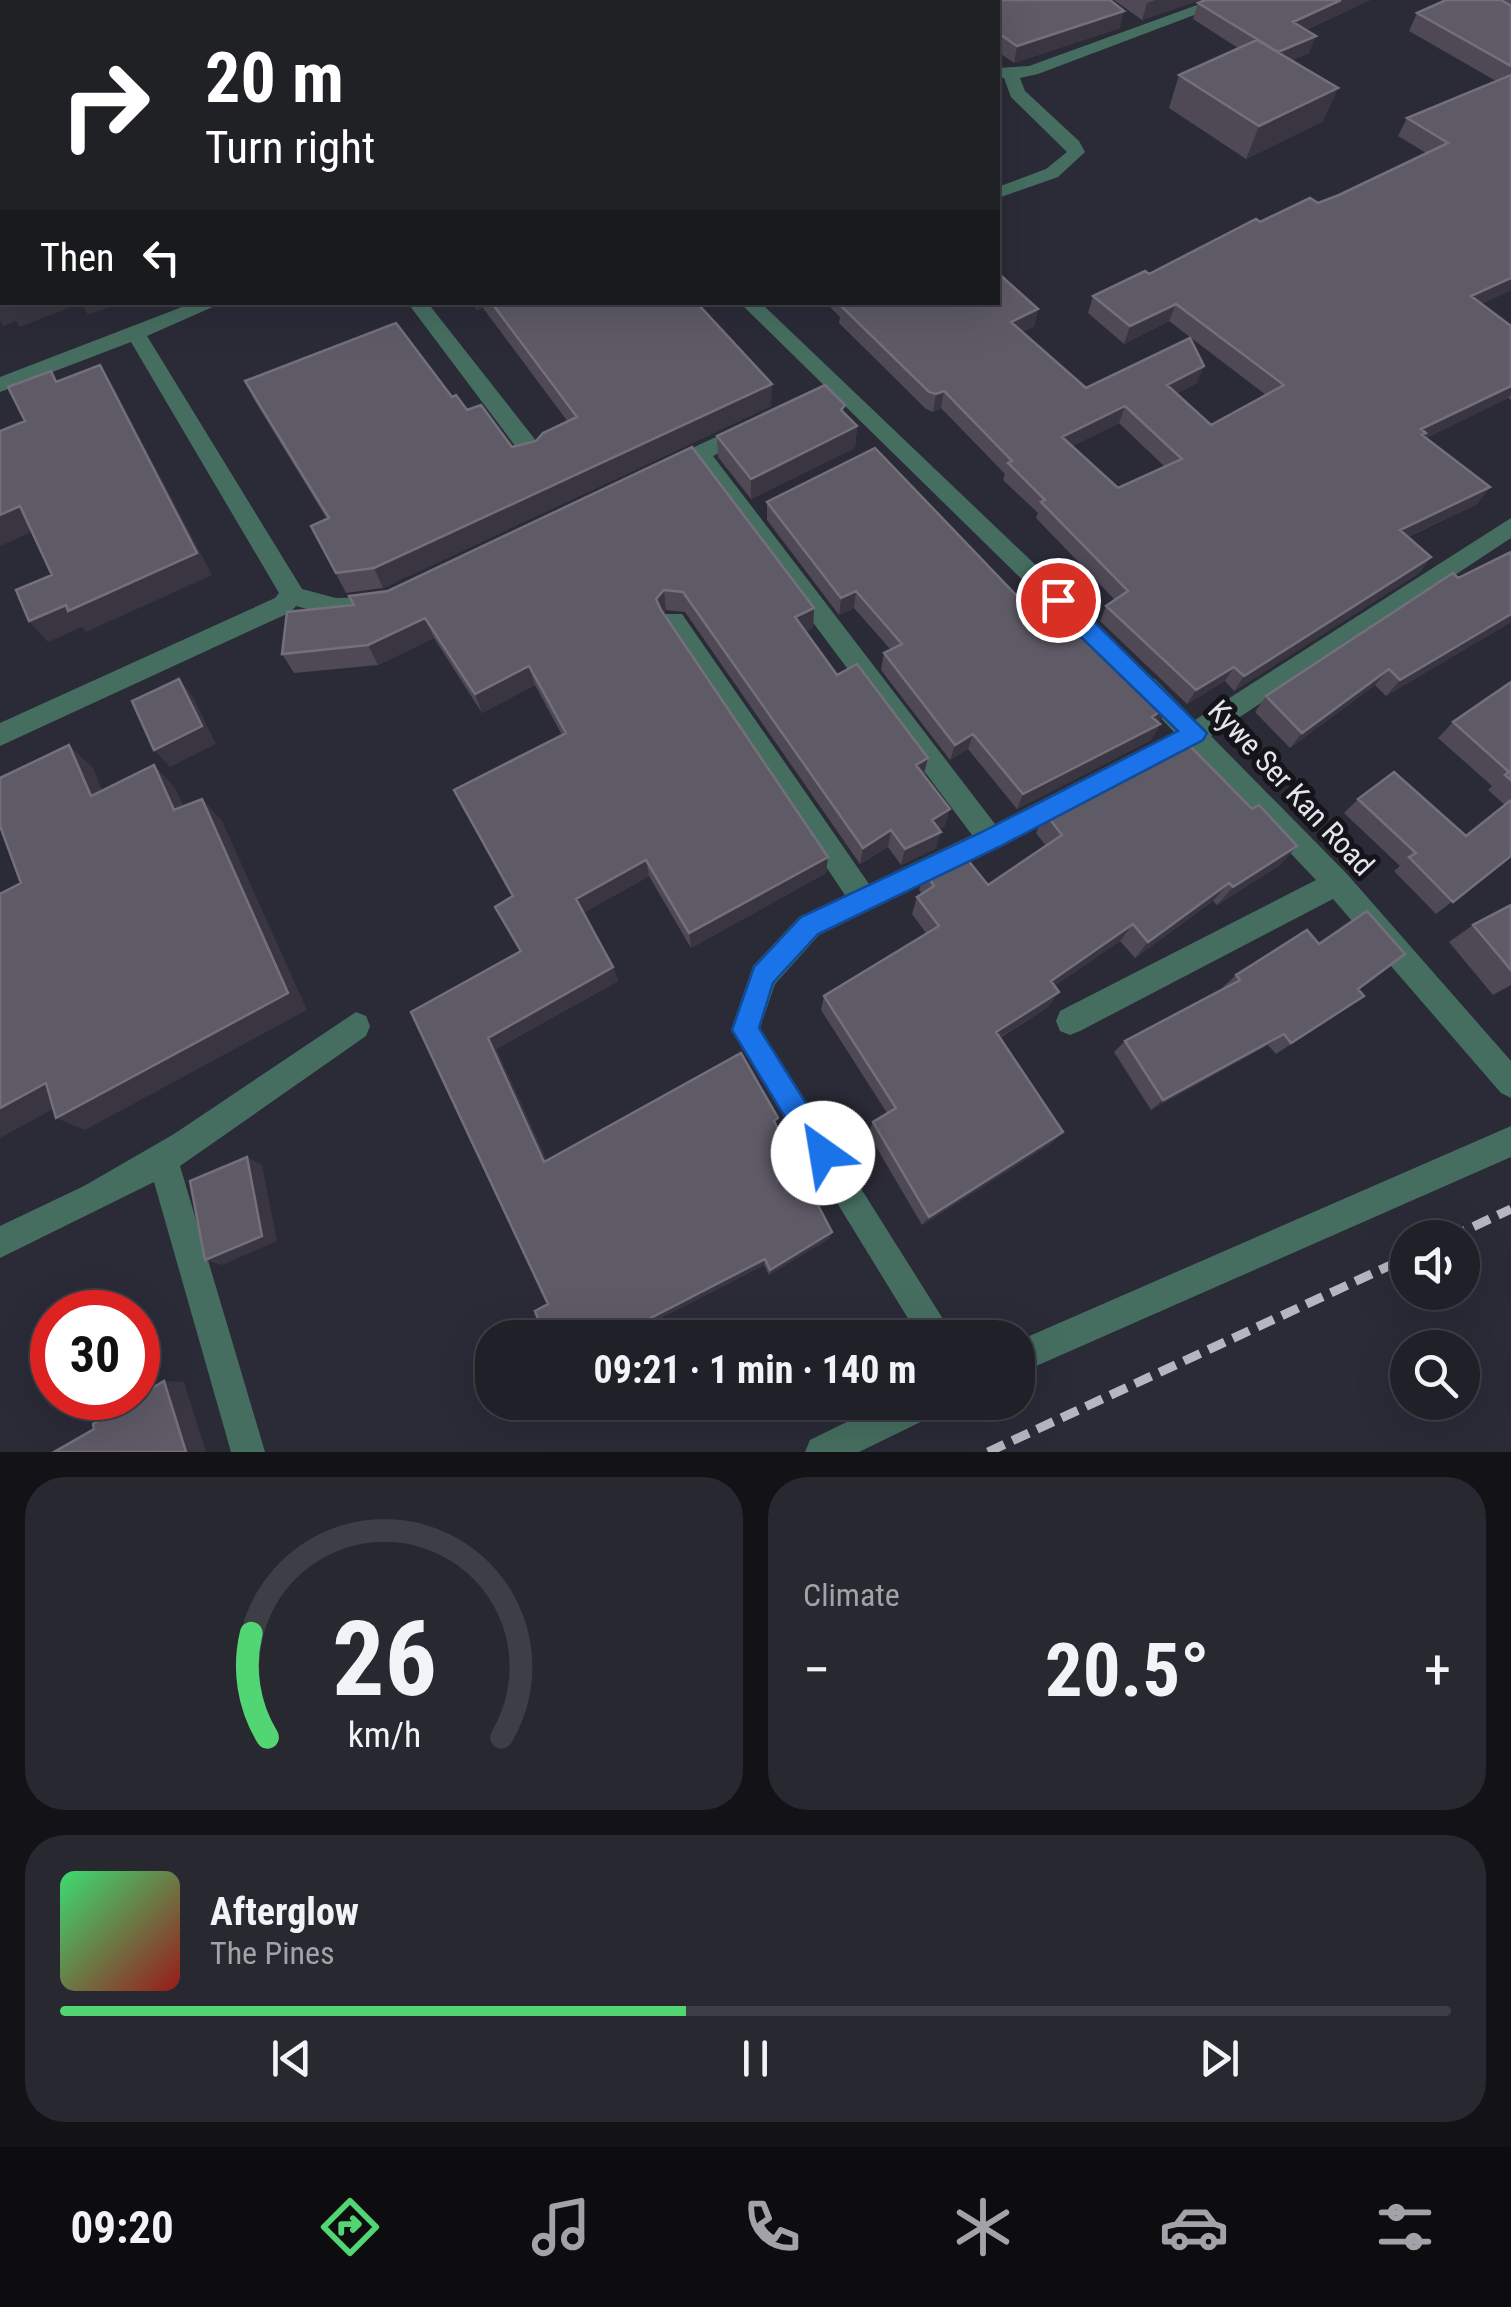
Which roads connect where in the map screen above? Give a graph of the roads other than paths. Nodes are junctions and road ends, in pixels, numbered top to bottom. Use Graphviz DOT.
graph roads {
  1 [pos="1226,0"];
  2 [pos="1004,74"];
  3 [pos="1000,192"];
  4 [pos="208,305"];
  5 [pos="418,305"];
  6 [pos="751,305"];
  7 [pos="135,333"];
  8 [pos="0,384"];
  9 [pos="768,420"];
  10 [pos="533,453"];
  11 [pos="700,454"];
  12 [pos="647,478"];
  13 [pos="1511,527"];
  14 [pos="291,595"];
  15 [pos="386,600"];
  16 [pos="674,621"];
  17 [pos="1195,733"];
  18 [pos="0,735"];
  19 [pos="991,840"];
  20 [pos="1338,883"];
  21 [pos="863,898"];
  22 [pos="1070,1020"];
  23 [pos="356,1026"];
  24 [pos="1511,1083"];
  25 [pos="1511,1140"];
  26 [pos="162,1161"];
  27 [pos="0,1242"];
  28 [pos="928,1320"];
  29 [pos="1035,1350"];
  30 [pos="888,1420"];
  31 [pos="248,1452"];
  32 [pos="822,1452"];
  1 -- 2 [label="street"];
  2 -- 3 [label="street"];
  4 -- 7 [label="street"];
  5 -- 10 [label="street"];
  6 -- 17 [label="street, Kywe Ser Kan Road"];
  7 -- 8 [label="street"];
  7 -- 14 [label="street"];
  9 -- 11 [label="street"];
  11 -- 12 [label="street"];
  11 -- 19 [label="street"];
  13 -- 17 [label="street"];
  14 -- 15 [label="street"];
  14 -- 18 [label="street"];
  16 -- 21 [label="street"];
  17 -- 19 [label="street"];
  17 -- 20 [label="street, Kywe Ser Kan Road"];
  19 -- 21 [label="street"];
  20 -- 22 [label="street"];
  20 -- 24 [label="street, Kywe Ser Kan Road"];
  21 -- 28 [label="street"];
  23 -- 26 [label="street"];
  25 -- 29 [label="street"];
  26 -- 27 [label="street"];
  26 -- 31 [label="street"];
  30 -- 32 [label="street"];
}
